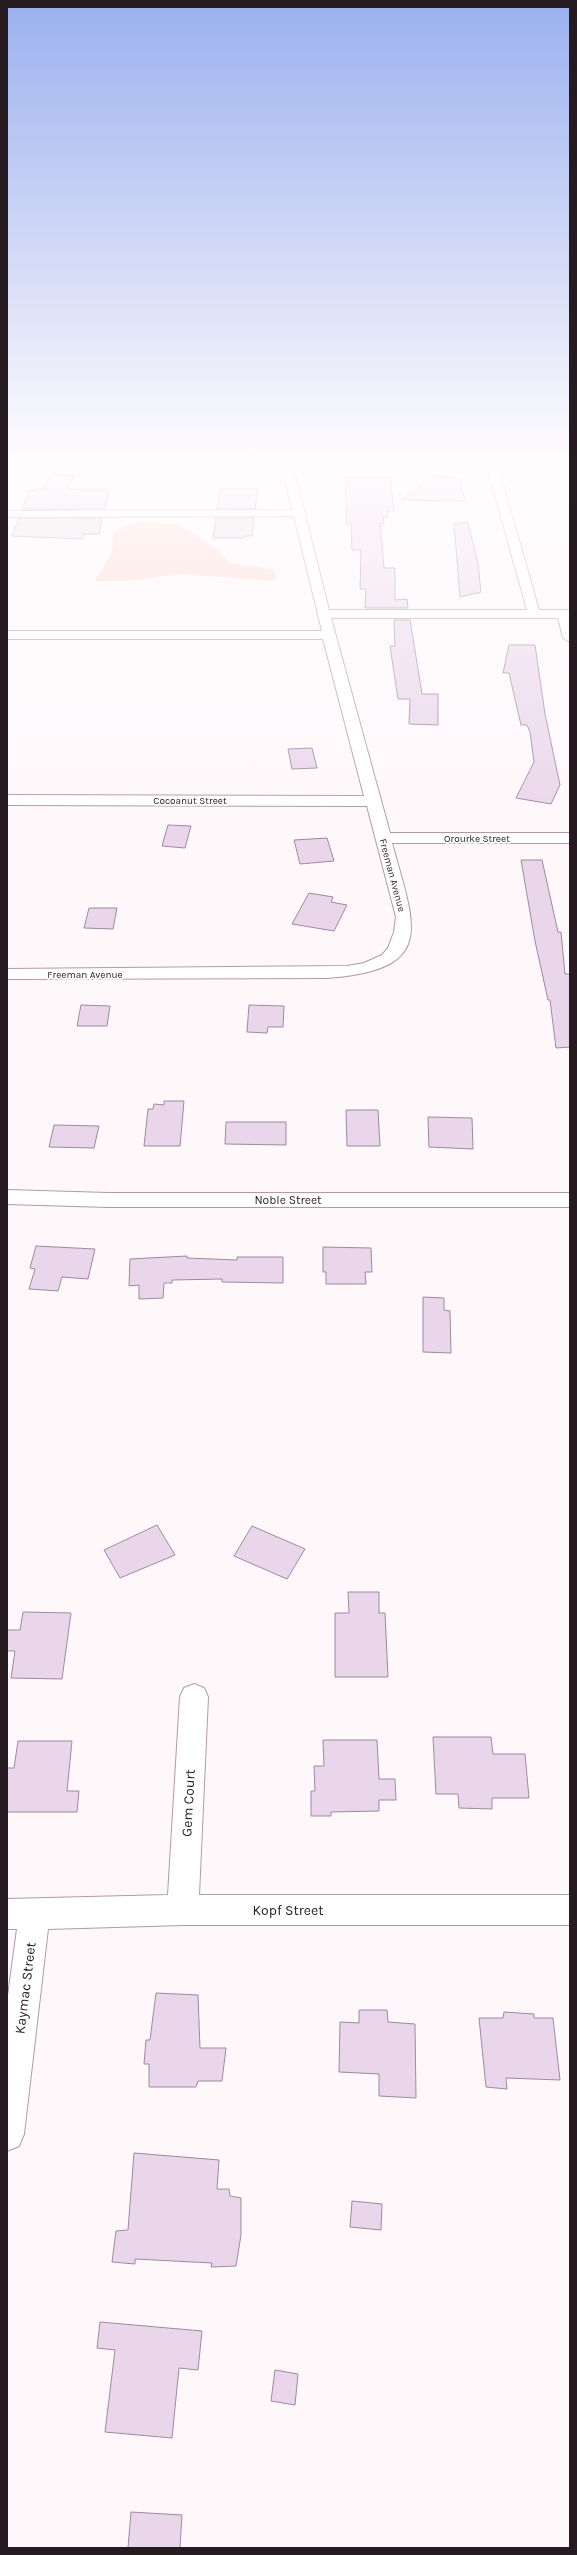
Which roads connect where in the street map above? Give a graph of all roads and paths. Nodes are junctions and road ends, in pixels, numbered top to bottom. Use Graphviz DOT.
graph roads {
  1 [pos="316,581"];
  2 [pos="525,581"];
  3 [pos="325,614"];
  4 [pos="534,614"];
  5 [pos="566,614"];
  6 [pos="7,635"];
  7 [pos="329,635"];
  8 [pos="570,638"];
  9 [pos="7,800"];
  10 [pos="372,801"];
  11 [pos="384,838"];
  12 [pos="570,838"];
  13 [pos="7,974"];
  14 [pos="7,1197"];
  15 [pos="570,1200"];
  16 [pos="194,1697"];
  17 [pos="183,1910"];
  18 [pos="570,1910"];
  19 [pos="20,1914"];
  20 [pos="7,2134"];
  1 -- 3 [label="street, Freeman Avenue"];
  2 -- 4 [label="street"];
  3 -- 4 [label="street"];
  3 -- 7 [label="street, Freeman Avenue"];
  4 -- 5 [label="street"];
  5 -- 8 [label="street"];
  6 -- 7 [label="street"];
  7 -- 10 [label="street, Freeman Avenue"];
  9 -- 10 [label="street, Cocoanut Street"];
  10 -- 11 [label="street, Freeman Avenue"];
  11 -- 12 [label="street, Orourke Street"];
  11 -- 13 [label="street, Freeman Avenue"];
  14 -- 15 [label="street, Noble Street"];
  16 -- 17 [label="street, Gem Court"];
  17 -- 18 [label="street, Kopf Street"];
  17 -- 19 [label="street, Kopf Street"];
  19 -- 20 [label="street, Kaymac Street"];
}
